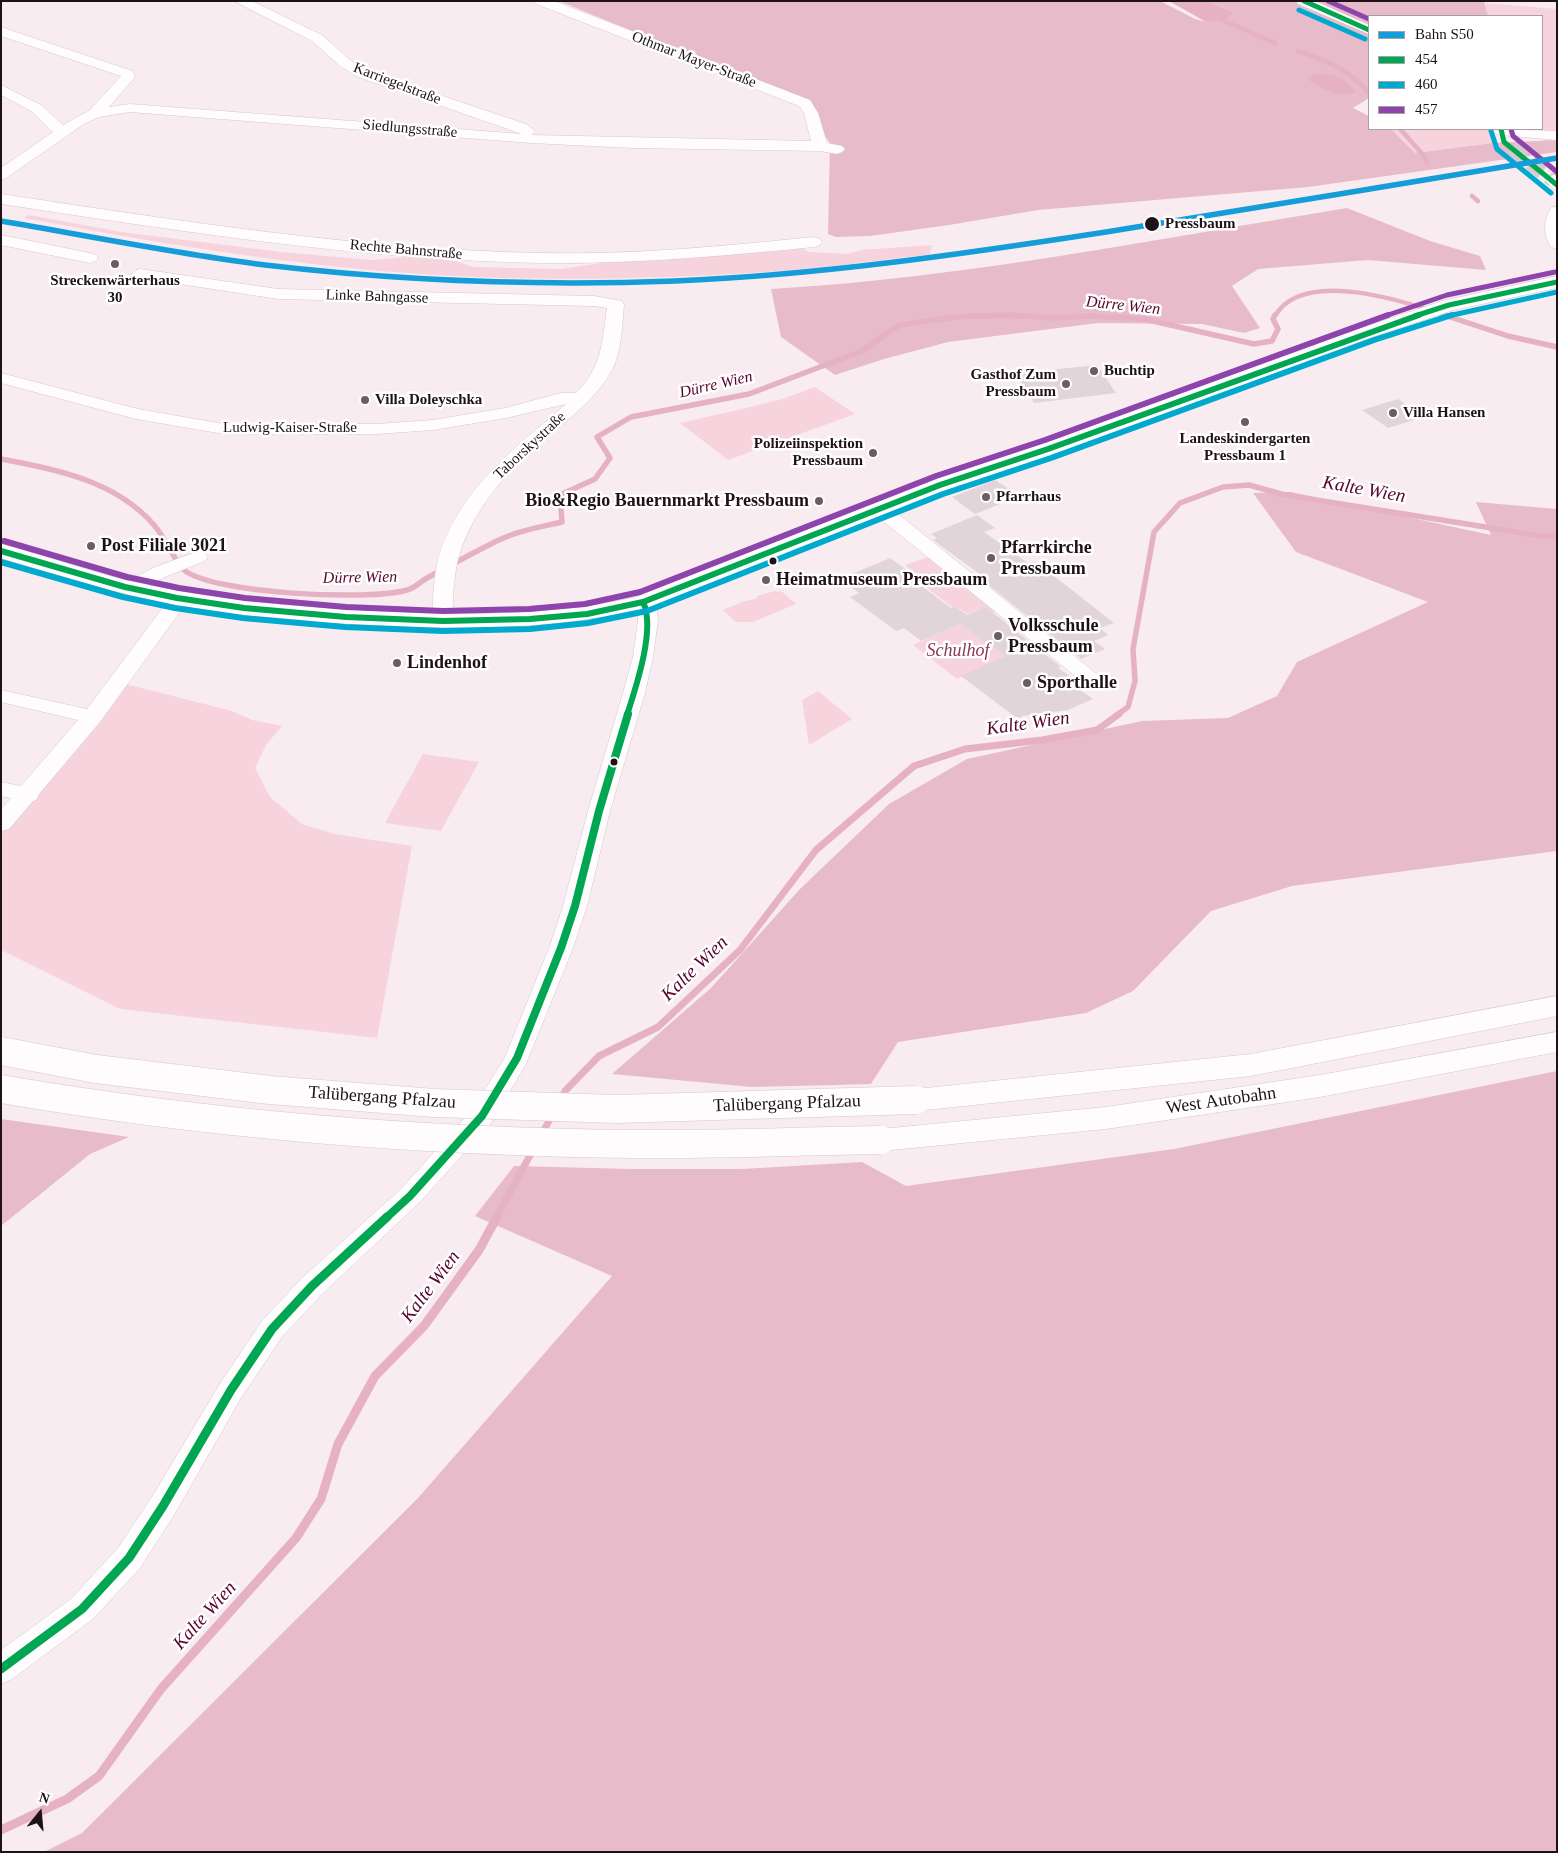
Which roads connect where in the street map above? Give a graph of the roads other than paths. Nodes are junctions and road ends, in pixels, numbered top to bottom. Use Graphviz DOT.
graph roads {
  1 [pos="241,1"];
  2 [pos="541,1"];
  3 [pos="1303,1"];
  4 [pos="1368,30"];
  5 [pos="1,31"];
  6 [pos="1,89"];
  7 [pos="95,113"];
  8 [pos="1501,130"];
  9 [pos="62,132"];
  10 [pos="1557,136"];
  11 [pos="531,139"];
  12 [pos="820,146"];
  13 [pos="837,149"];
  14 [pos="1512,149"];
  15 [pos="1,175"];
  16 [pos="1,200"];
  17 [pos="1557,211"];
  18 [pos="1,240"];
  19 [pos="814,242"];
  20 [pos="1557,244"];
  21 [pos="90,258"];
  22 [pos="140,274"];
  23 [pos="1557,282"];
  24 [pos="616,305"];
  25 [pos="1,378"];
  26 [pos="581,399"];
  27 [pos="880,510"];
  28 [pos="1,550"];
  29 [pos="198,557"];
  30 [pos="130,588"];
  31 [pos="180,598"];
  32 [pos="643,602"];
  33 [pos="442,621"];
  34 [pos="1092,680"];
  35 [pos="1,696"];
  36 [pos="92,717"];
  37 [pos="1,789"];
  38 [pos="28,794"];
  39 [pos="1,824"];
  40 [pos="1557,1006"];
  41 [pos="1557,1042"];
  42 [pos="1,1051"];
  43 [pos="1,1089"];
  44 [pos="916,1100"];
  45 [pos="881,1140"];
  46 [pos="1,1669"];
  1 -- 11 [label="street, Karriegelstraße"];
  2 -- 12 [label="street, Othmar Mayer-Straße"];
  3 -- 4 [label="street"];
  5 -- 7 [label="street"];
  6 -- 9 [label="street"];
  7 -- 9 [label="street, Siedlungsstraße"];
  7 -- 11 [label="street, Siedlungsstraße"];
  8 -- 10 [label="street"];
  8 -- 14 [label="street"];
  9 -- 15 [label="street, Siedlungsstraße"];
  11 -- 12 [label="street, Siedlungsstraße"];
  12 -- 13 [label="street, Siedlungsstraße"];
  16 -- 19 [label="street, Rechte Bahnstraße"];
  17 -- 20 [label="street"];
  18 -- 21 [label="street"];
  22 -- 24 [label="street, Linke Bahngasse"];
  23 -- 27 [label="main road"];
  24 -- 26 [label="street, Taborskystraße"];
  25 -- 26 [label="street, Ludwig-Kaiser-Straße"];
  26 -- 33 [label="street, Taborskystraße"];
  27 -- 32 [label="main road"];
  27 -- 34 [label="street"];
  28 -- 30 [label="main road"];
  29 -- 30 [label="street"];
  30 -- 31 [label="main road"];
  31 -- 33 [label="main road"];
  31 -- 36 [label="street"];
  32 -- 33 [label="main road"];
  32 -- 46 [label="street"];
  35 -- 36 [label="street"];
  36 -- 38 [label="street"];
  37 -- 38 [label="street"];
  38 -- 39 [label="street"];
  40 -- 44 [label="main road, West Autobahn"];
  41 -- 45 [label="main road, West Autobahn"];
  42 -- 44 [label="main road, Talübergang Pfalzau, bridge"];
  43 -- 45 [label="main road, Talübergang Pfalzau, bridge"];
}
